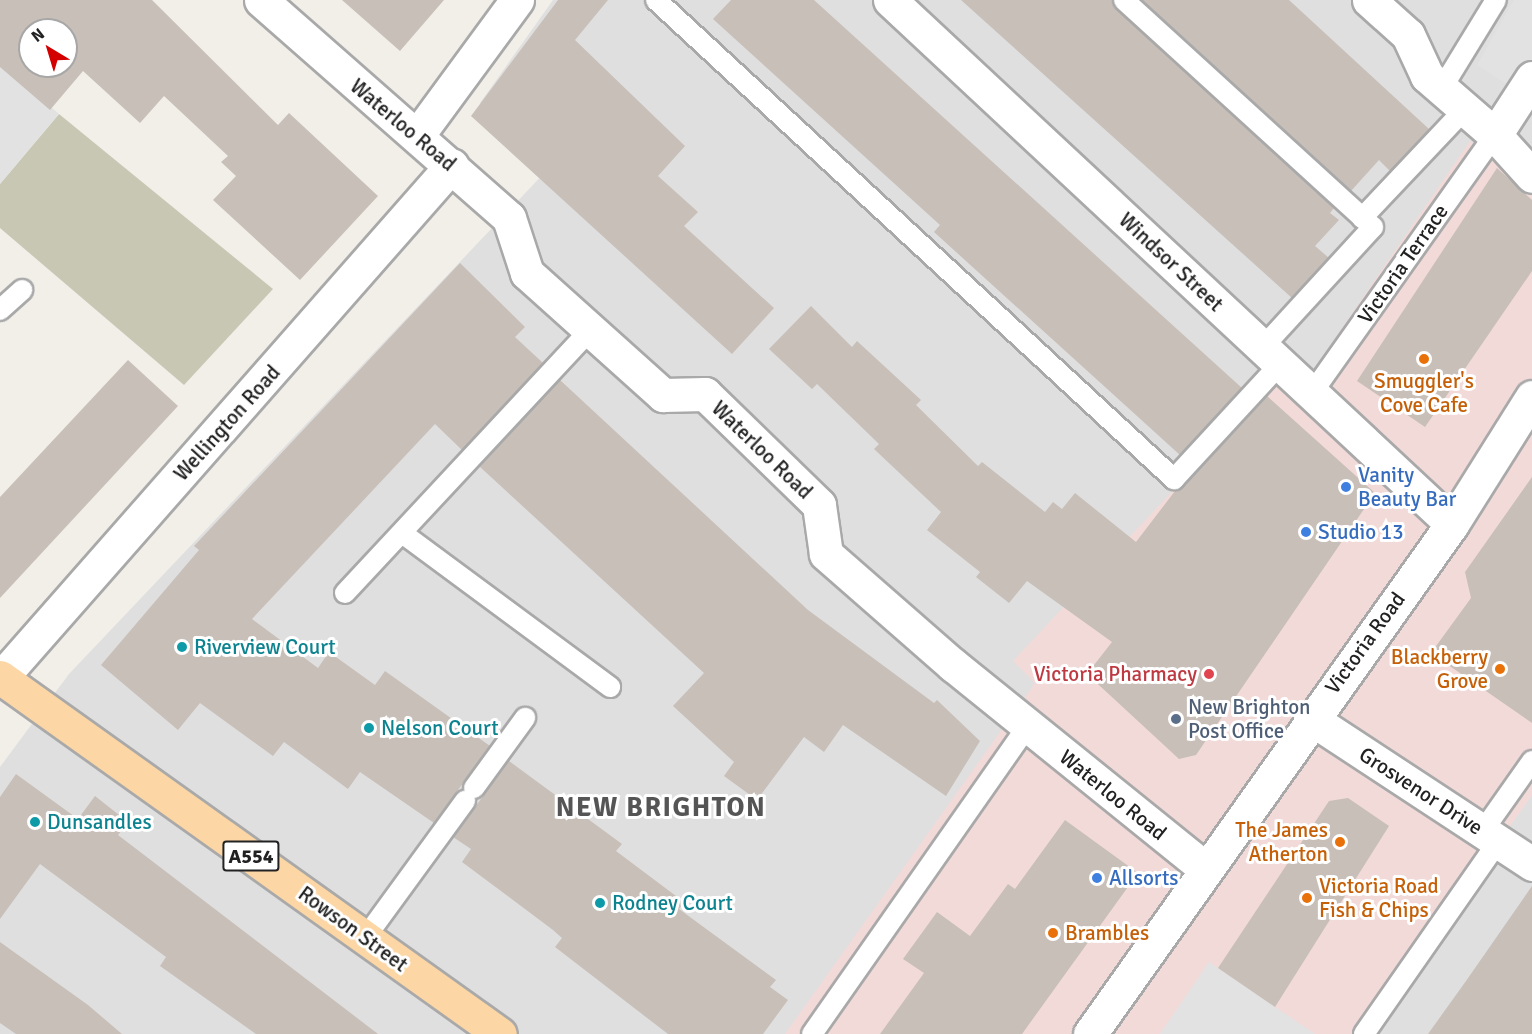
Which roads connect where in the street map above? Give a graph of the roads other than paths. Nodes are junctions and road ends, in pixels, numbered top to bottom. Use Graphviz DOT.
graph roads {
  1 [pos="261,0"];
  2 [pos="517,0"];
  3 [pos="656,0"];
  4 [pos="890,0"];
  5 [pos="1124,0"];
  6 [pos="1369,0"];
  7 [pos="1496,0"];
  8 [pos="1532,78"];
  9 [pos="1453,99"];
  10 [pos="1495,135"];
  11 [pos="417,136"];
  12 [pos="452,165"];
  13 [pos="1532,176"];
  14 [pos="1362,218"];
  15 [pos="22,290"];
  16 [pos="0,310"];
  17 [pos="590,330"];
  18 [pos="1272,355"];
  19 [pos="1312,393"];
  20 [pos="1532,397"];
  21 [pos="1452,524"];
  22 [pos="402,533"];
  23 [pos="345,593"];
  24 [pos="0,678"];
  25 [pos="610,687"];
  26 [pos="525,718"];
  27 [pos="1310,718"];
  28 [pos="1028,726"];
  29 [pos="1532,761"];
  30 [pos="1490,837"];
  31 [pos="1532,864"];
  32 [pos="1205,868"];
  33 [pos="365,938"];
  34 [pos="500,1034"];
  35 [pos="812,1034"];
  36 [pos="1089,1034"];
  37 [pos="1364,1034"];
  1 -- 11 [label="street, Waterloo Road"];
  2 -- 11 [label="street"];
  3 -- 18 [label="lane"];
  4 -- 18 [label="street, Windsor Street"];
  5 -- 14 [label="lane"];
  6 -- 9 [label="street"];
  7 -- 9 [label="lane"];
  8 -- 10 [label="street"];
  9 -- 10 [label="street"];
  9 -- 14 [label="lane"];
  10 -- 13 [label="street"];
  10 -- 19 [label="lane, Victoria Terrace"];
  11 -- 12 [label="street, Waterloo Road"];
  12 -- 17 [label="street, Waterloo Road"];
  12 -- 24 [label="street, Wellington Road"];
  14 -- 18 [label="lane"];
  15 -- 16 [label="lane"];
  17 -- 22 [label="lane"];
  17 -- 28 [label="street, Waterloo Road"];
  18 -- 19 [label="street, Windsor Street"];
  19 -- 21 [label="street, Windsor Street"];
  20 -- 21 [label="street, Victoria Road"];
  21 -- 27 [label="street, Victoria Road"];
  22 -- 23 [label="lane"];
  22 -- 25 [label="lane"];
  24 -- 33 [label="main road, Rowson Street / A554"];
  26 -- 33 [label="lane"];
  27 -- 30 [label="street, Grosvenor Drive"];
  27 -- 32 [label="street, Victoria Road"];
  28 -- 32 [label="street, Waterloo Road"];
  28 -- 35 [label="lane"];
  29 -- 30 [label="lane"];
  30 -- 31 [label="street, Grosvenor Drive"];
  30 -- 37 [label="lane"];
  32 -- 36 [label="street, Victoria Road"];
  33 -- 34 [label="main road, Rowson Street / A554"];
}
